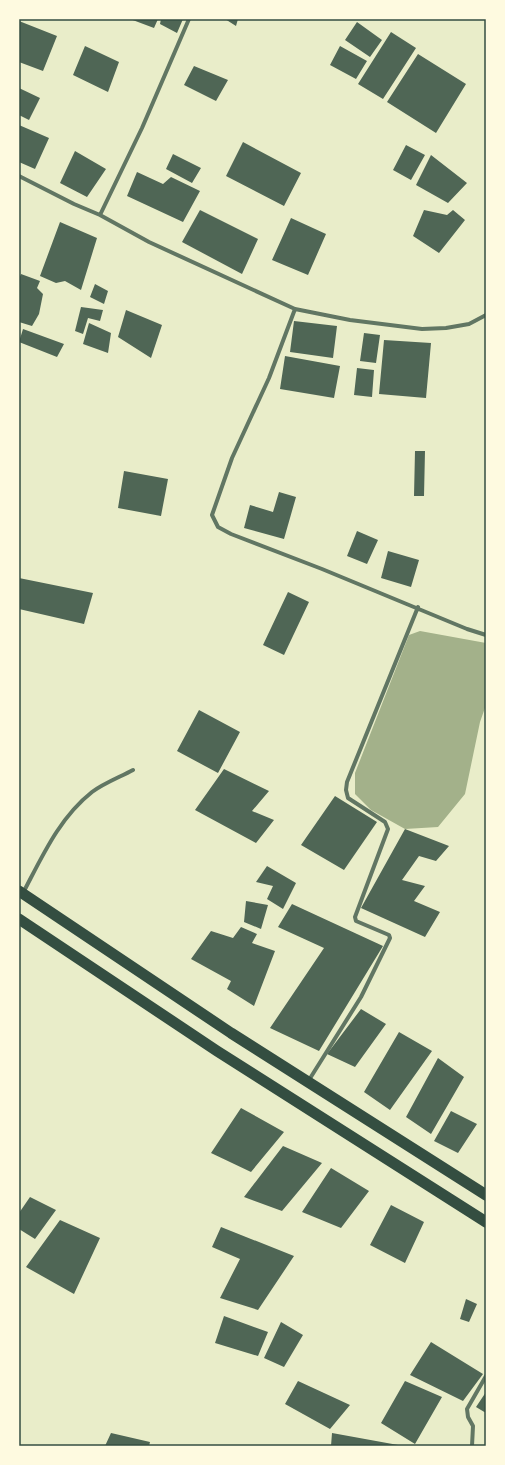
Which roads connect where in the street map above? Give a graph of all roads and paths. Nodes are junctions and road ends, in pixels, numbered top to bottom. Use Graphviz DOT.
graph roads {
  1 [pos="189,19"];
  2 [pos="19,176"];
  3 [pos="100,215"];
  4 [pos="295,309"];
  5 [pos="486,316"];
  6 [pos="418,607"];
  7 [pos="486,635"];
  8 [pos="133,770"];
  9 [pos="21,893"];
  10 [pos="19,919"];
  11 [pos="308,1081"];
  12 [pos="486,1195"];
  13 [pos="486,1222"];
  14 [pos="486,1376"];
  15 [pos="472,1446"];
  1 -- 3 [label="street"];
  2 -- 3 [label="street"];
  3 -- 4 [label="street"];
  4 -- 5 [label="street"];
  4 -- 6 [label="street"];
  6 -- 7 [label="street"];
  6 -- 11 [label="street"];
  8 -- 9 [label="street"];
  9 -- 11 [label="highway"];
  10 -- 13 [label="highway"];
  11 -- 12 [label="highway"];
  14 -- 15 [label="street"];
}
